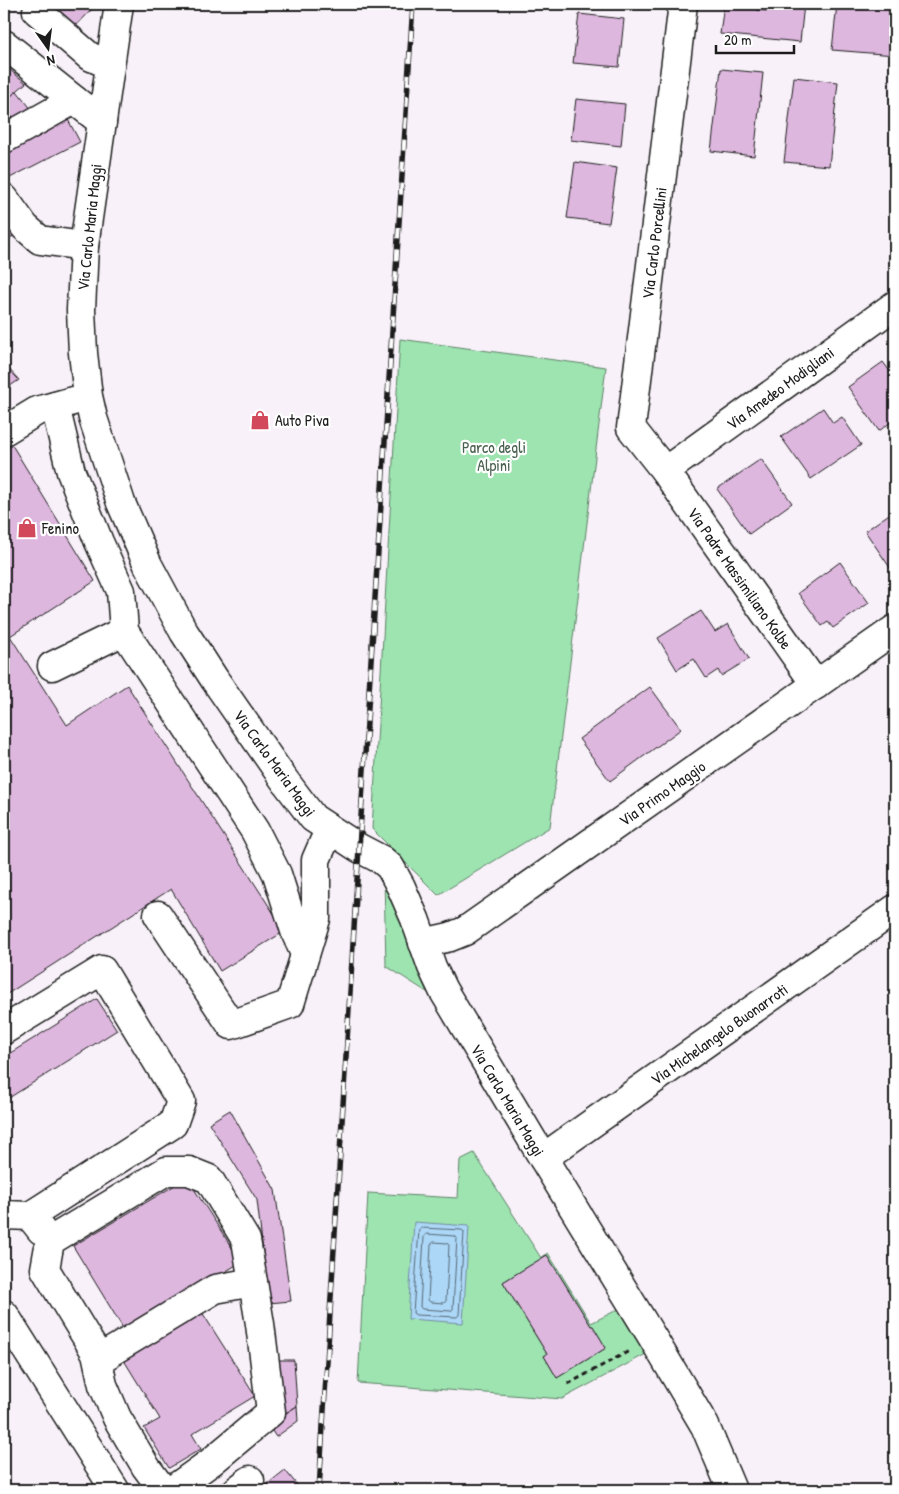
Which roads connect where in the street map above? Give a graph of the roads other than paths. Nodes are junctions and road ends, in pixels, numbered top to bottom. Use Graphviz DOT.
graph roads {
  1 [pos="119,4"];
  2 [pos="683,4"];
  3 [pos="37,11"];
  4 [pos="4,44"];
  5 [pos="110,65"];
  6 [pos="74,100"];
  7 [pos="102,122"];
  8 [pos="4,139"];
  9 [pos="4,198"];
  10 [pos="84,246"];
  11 [pos="895,305"];
  12 [pos="88,396"];
  13 [pos="55,406"];
  14 [pos="4,431"];
  15 [pos="665,470"];
  16 [pos="895,629"];
  17 [pos="124,630"];
  18 [pos="52,666"];
  19 [pos="816,685"];
  20 [pos="330,830"];
  21 [pos="895,909"];
  22 [pos="158,915"];
  23 [pos="423,943"];
  24 [pos="305,954"];
  25 [pos="4,1030"];
  26 [pos="543,1158"];
  27 [pos="17,1216"];
  28 [pos="50,1242"];
  29 [pos="253,1282"];
  30 [pos="4,1314"];
  31 [pos="99,1365"];
  32 [pos="115,1490"];
  33 [pos="163,1490"];
  34 [pos="172,1490"];
  35 [pos="732,1490"];
  1 -- 5 [label="street, Via Carlo Maria Maggi"];
  2 -- 15 [label="street, Via Carlo Porcellini"];
  3 -- 5 [label="street"];
  4 -- 6 [label="street"];
  5 -- 7 [label="street, Via Carlo Maria Maggi"];
  6 -- 7 [label="street"];
  6 -- 8 [label="street"];
  7 -- 10 [label="street, Via Carlo Maria Maggi"];
  9 -- 10 [label="street"];
  10 -- 12 [label="street, Via Carlo Maria Maggi"];
  11 -- 15 [label="street, Via Amedeo Modigliani"];
  12 -- 13 [label="street"];
  12 -- 20 [label="street, Via Carlo Maria Maggi"];
  13 -- 14 [label="street"];
  13 -- 17 [label="street"];
  15 -- 19 [label="street, Via Padre Massimiliano Kolbe"];
  16 -- 19 [label="street, Via Primo Maggio"];
  17 -- 18 [label="street"];
  17 -- 24 [label="street"];
  19 -- 23 [label="street, Via Primo Maggio"];
  20 -- 23 [label="street, Via Carlo Maria Maggi"];
  20 -- 24 [label="street"];
  21 -- 26 [label="street, Via Michelangelo Buonarroti"];
  22 -- 24 [label="street"];
  23 -- 26 [label="street, Via Carlo Maria Maggi"];
  25 -- 27 [label="street"];
  26 -- 35 [label="street, Via Carlo Maria Maggi"];
  27 -- 28 [label="street"];
  28 -- 29 [label="street"];
  28 -- 31 [label="street"];
  29 -- 31 [label="street"];
  29 -- 34 [label="street"];
  30 -- 32 [label="street"];
  31 -- 33 [label="street"];
}
